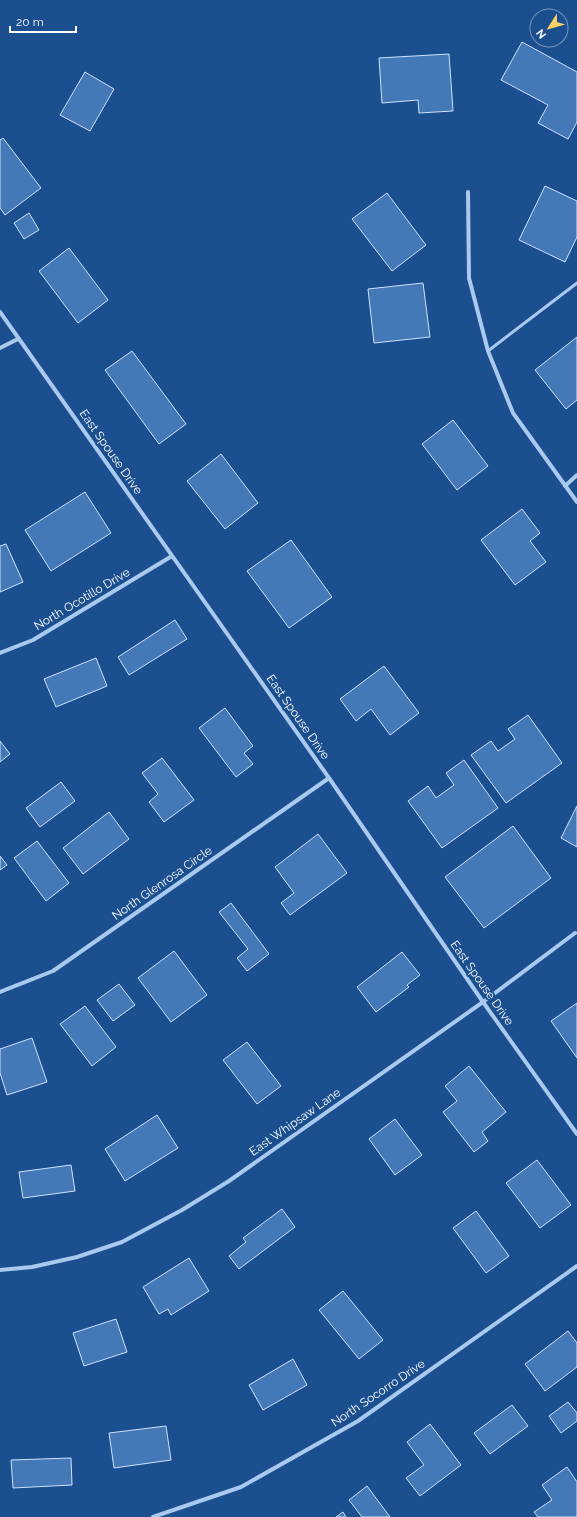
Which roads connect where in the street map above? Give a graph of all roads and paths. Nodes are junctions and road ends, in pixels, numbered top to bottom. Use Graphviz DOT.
graph roads {
  1 [pos="468,192"];
  2 [pos="577,283"];
  3 [pos="0,312"];
  4 [pos="18,339"];
  5 [pos="0,348"];
  6 [pos="488,351"];
  7 [pos="577,475"];
  8 [pos="565,486"];
  9 [pos="577,502"];
  10 [pos="172,556"];
  11 [pos="0,653"];
  12 [pos="329,778"];
  13 [pos="575,933"];
  14 [pos="0,992"];
  15 [pos="483,1002"];
  16 [pos="577,1134"];
  17 [pos="577,1266"];
  18 [pos="0,1270"];
  19 [pos="153,1517"];
  1 -- 6 [label="street"];
  2 -- 6 [label="lane"];
  3 -- 4 [label="street, East Spouse Drive"];
  4 -- 5 [label="street"];
  4 -- 10 [label="street, East Spouse Drive"];
  6 -- 8 [label="street"];
  7 -- 8 [label="street"];
  8 -- 9 [label="street"];
  10 -- 11 [label="street, North Ocotillo Drive"];
  10 -- 12 [label="street, East Spouse Drive"];
  12 -- 14 [label="street, North Glenrosa Circle"];
  12 -- 15 [label="street, East Spouse Drive"];
  13 -- 15 [label="street, East Whipsaw Lane"];
  15 -- 16 [label="street, East Spouse Drive"];
  15 -- 18 [label="street, East Whipsaw Lane"];
  17 -- 19 [label="street, North Socorro Drive"];
}
